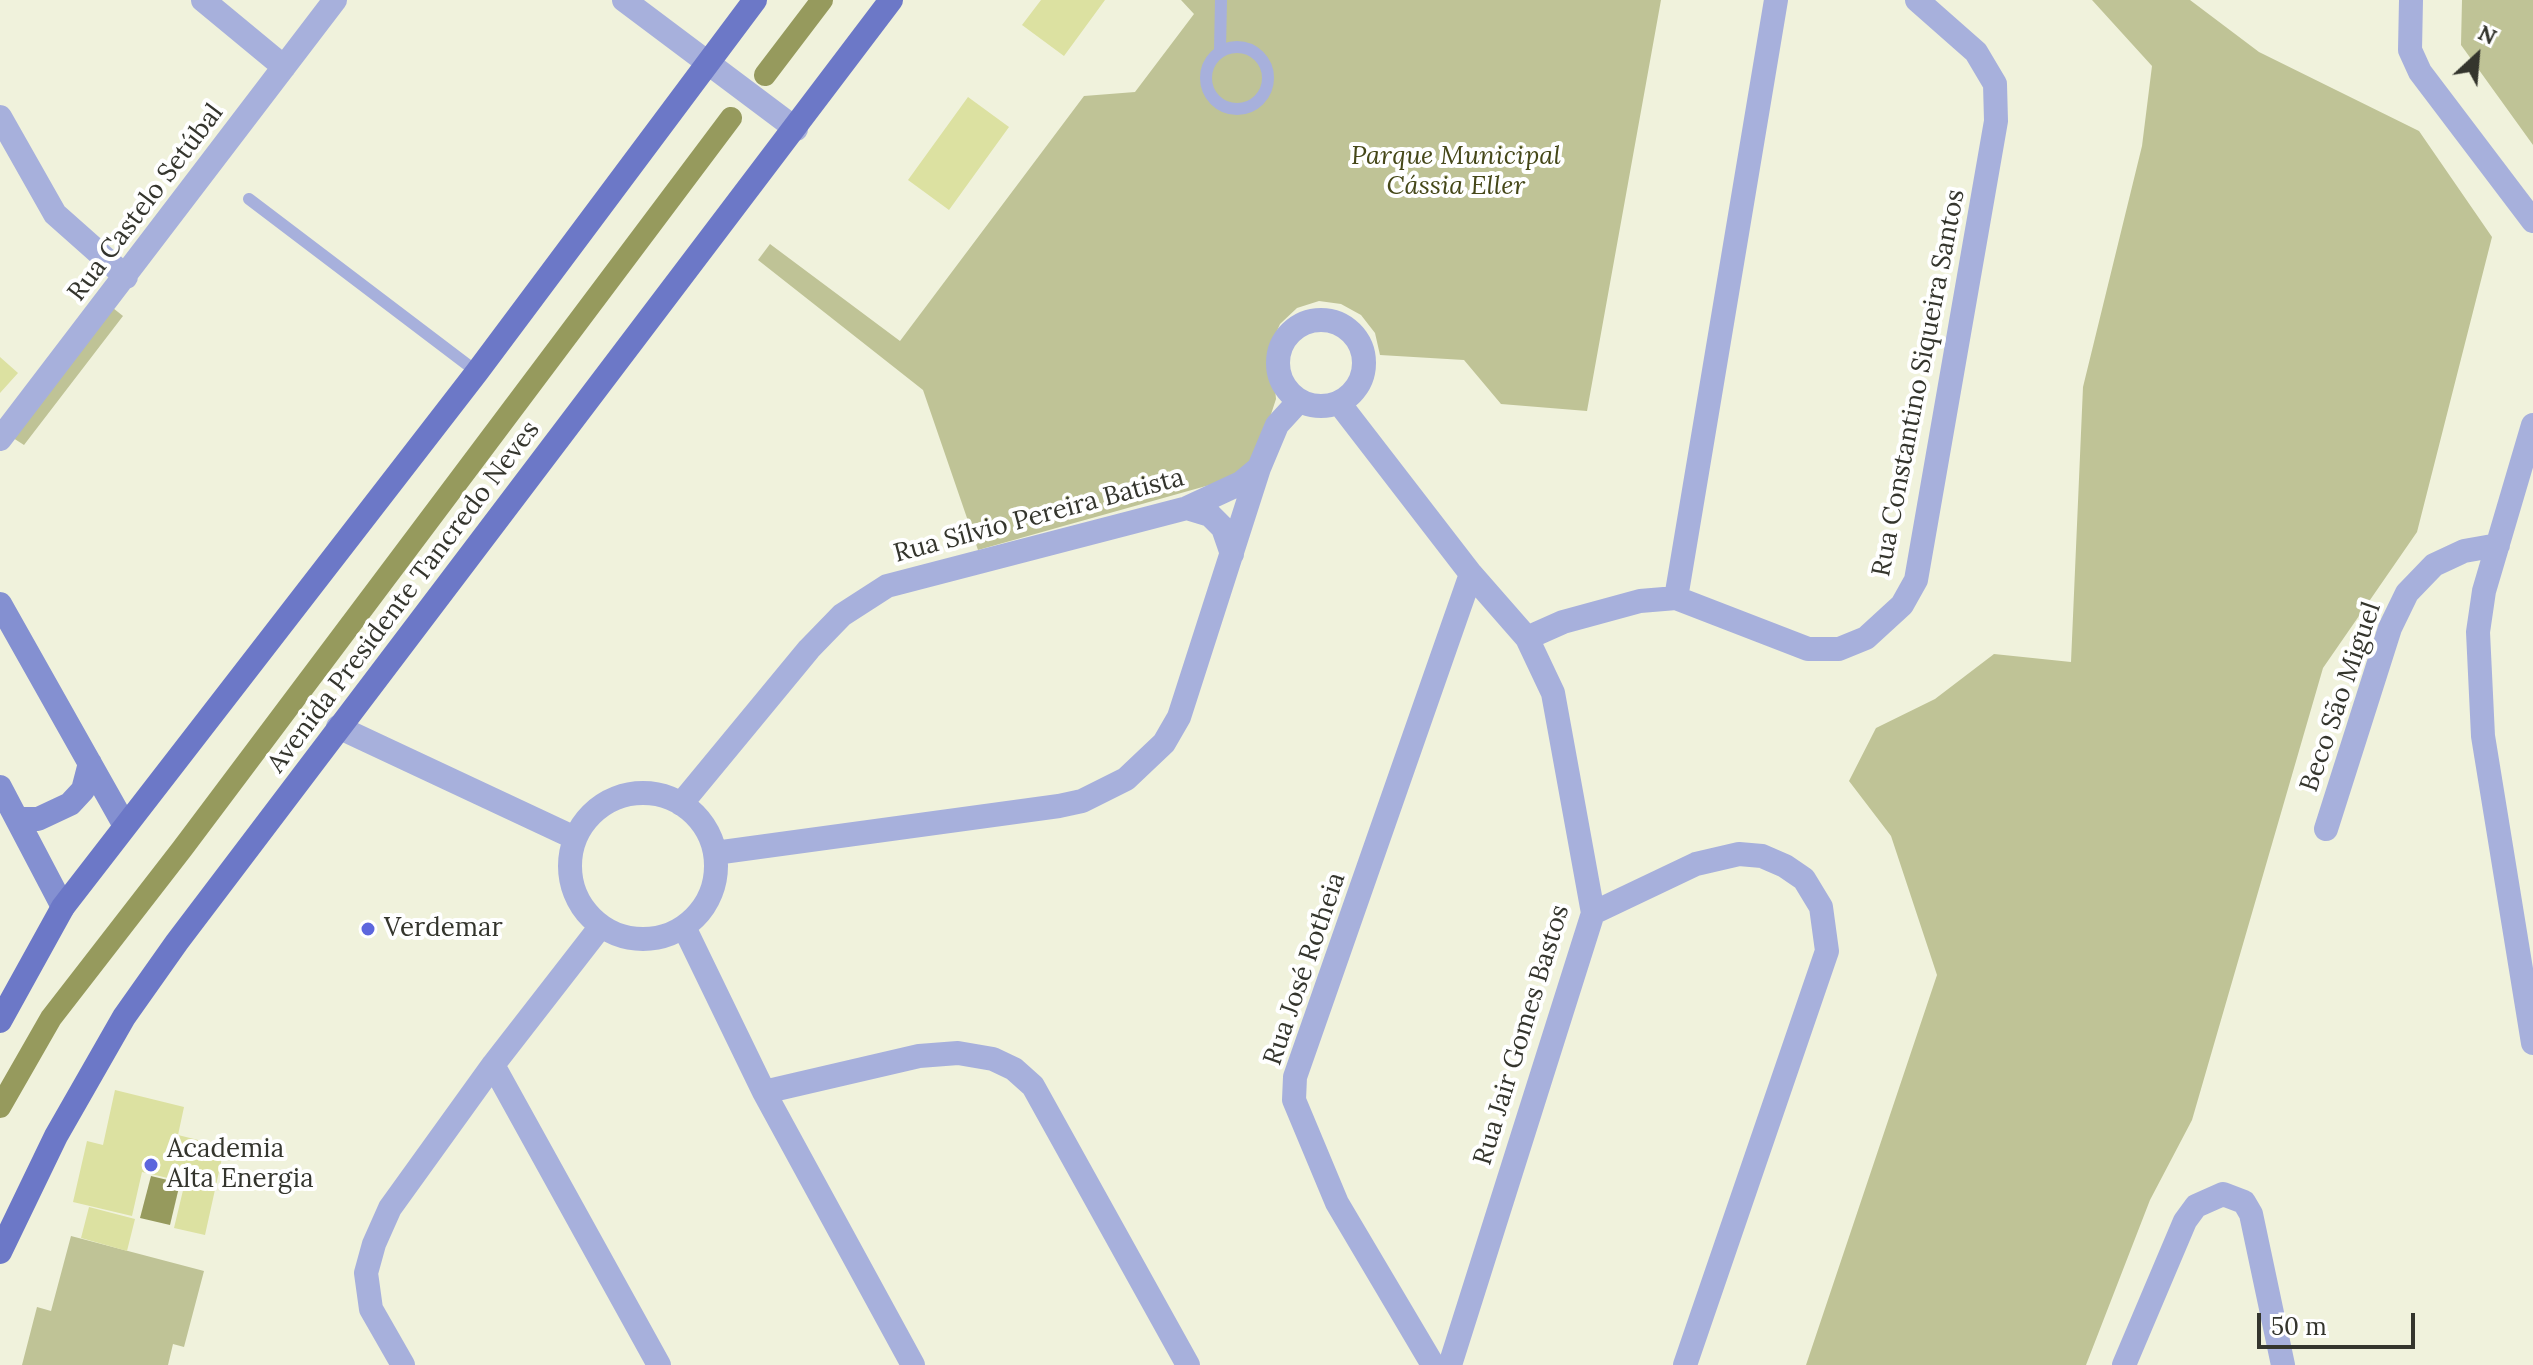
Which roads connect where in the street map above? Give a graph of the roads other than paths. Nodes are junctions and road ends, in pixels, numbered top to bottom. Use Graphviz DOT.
graph roads {
  1 [pos="203,0"];
  2 [pos="335,0"];
  3 [pos="624,0"];
  4 [pos="755,0"];
  5 [pos="891,0"];
  6 [pos="1221,0"];
  7 [pos="1776,0"];
  8 [pos="1917,0"];
  9 [pos="2411,0"];
  10 [pos="1220,51"];
  11 [pos="708,61"];
  12 [pos="284,67"];
  13 [pos="0,117"];
  14 [pos="796,129"];
  15 [pos="249,199"];
  16 [pos="2533,221"];
  17 [pos="126,277"];
  18 [pos="477,372"];
  19 [pos="1299,401"];
  20 [pos="1339,403"];
  21 [pos="2533,425"];
  22 [pos="0,439"];
  23 [pos="1259,468"];
  24 [pos="1187,508"];
  25 [pos="2498,545"];
  26 [pos="1232,554"];
  27 [pos="1471,574"];
  28 [pos="1676,598"];
  29 [pos="0,604"];
  30 [pos="1527,638"];
  31 [pos="338,727"];
  32 [pos="90,763"];
  33 [pos="0,787"];
  34 [pos="681,804"];
  35 [pos="17,819"];
  36 [pos="124,824"];
  37 [pos="2326,829"];
  38 [pos="575,838"];
  39 [pos="715,853"];
  40 [pos="63,907"];
  41 [pos="1593,913"];
  42 [pos="601,926"];
  43 [pos="684,927"];
  44 [pos="0,1021"];
  45 [pos="2533,1043"];
  46 [pos="493,1065"];
  47 [pos="764,1092"];
  48 [pos="0,1252"];
  49 [pos="403,1365"];
  50 [pos="659,1365"];
  51 [pos="913,1365"];
  52 [pos="1188,1365"];
  53 [pos="1433,1365"];
  54 [pos="1450,1365"];
  55 [pos="1685,1365"];
  56 [pos="2124,1365"];
  57 [pos="2283,1365"];
  1 -- 12 [label="street"];
  2 -- 12 [label="street, Rua Castelo Setúbal"];
  3 -- 11 [label="street"];
  4 -- 11 [label="main road"];
  5 -- 14 [label="main road, Avenida Presidente Tancredo Neves"];
  6 -- 10 [label="lane"];
  7 -- 28 [label="street"];
  8 -- 28 [label="street, Rua Constantino Siqueira Santos"];
  9 -- 16 [label="street"];
  10 -- 10 [label="lane"];
  11 -- 14 [label="street"];
  11 -- 18 [label="main road"];
  12 -- 17 [label="street, Rua Castelo Setúbal"];
  13 -- 17 [label="street"];
  14 -- 31 [label="main road, Avenida Presidente Tancredo Neves"];
  15 -- 18 [label="lane"];
  17 -- 22 [label="street, Rua Castelo Setúbal"];
  18 -- 36 [label="main road"];
  19 -- 20 [label="street"];
  19 -- 20 [label="street"];
  19 -- 23 [label="street"];
  20 -- 27 [label="street, Rua Jair Gomes Bastos"];
  21 -- 25 [label="street"];
  23 -- 24 [label="street, Rua Sílvio Pereira Batista"];
  23 -- 26 [label="street"];
  24 -- 26 [label="street"];
  24 -- 34 [label="street, Rua Sílvio Pereira Batista"];
  25 -- 37 [label="street, Beco São Miguel"];
  25 -- 45 [label="street"];
  26 -- 39 [label="street"];
  27 -- 30 [label="street, Rua Jair Gomes Bastos"];
  27 -- 53 [label="street, Rua José Rotheia"];
  28 -- 30 [label="street, Rua Constantino Siqueira Santos"];
  29 -- 32 [label="street"];
  30 -- 41 [label="street, Rua Jair Gomes Bastos"];
  31 -- 38 [label="street"];
  31 -- 48 [label="main road, Avenida Presidente Tancredo Neves"];
  32 -- 35 [label="street"];
  32 -- 36 [label="street"];
  33 -- 35 [label="street"];
  34 -- 38 [label="street"];
  34 -- 39 [label="street"];
  35 -- 40 [label="street"];
  36 -- 40 [label="main road"];
  38 -- 42 [label="street"];
  39 -- 43 [label="street"];
  40 -- 44 [label="main road"];
  41 -- 54 [label="street, Rua Jair Gomes Bastos"];
  41 -- 55 [label="street"];
  42 -- 43 [label="street"];
  42 -- 46 [label="street"];
  43 -- 47 [label="street"];
  46 -- 49 [label="street"];
  46 -- 50 [label="street"];
  47 -- 51 [label="street"];
  47 -- 52 [label="street"];
  56 -- 57 [label="street"];
}
